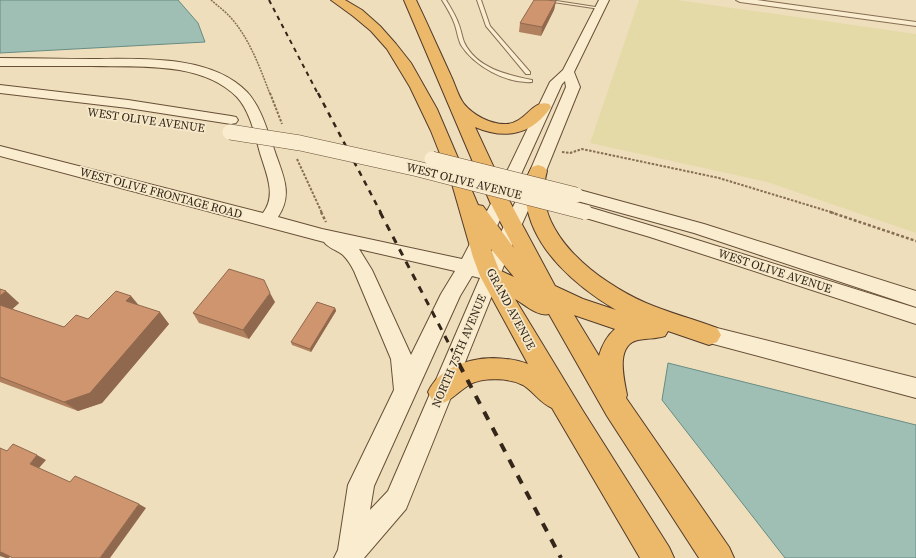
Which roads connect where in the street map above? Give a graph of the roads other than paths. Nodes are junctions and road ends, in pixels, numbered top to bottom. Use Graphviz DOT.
graph roads {
  1 [pos="337,0"];
  2 [pos="410,0"];
  3 [pos="444,0"];
  4 [pos="479,0"];
  5 [pos="542,0"];
  6 [pos="740,0"];
  7 [pos="602,4"];
  8 [pos="916,24"];
  9 [pos="0,62"];
  10 [pos="568,72"];
  11 [pos="528,73"];
  12 [pos="530,81"];
  13 [pos="0,89"];
  14 [pos="0,100"];
  15 [pos="456,104"];
  16 [pos="543,107"];
  17 [pos="231,126"];
  18 [pos="0,151"];
  19 [pos="538,171"];
  20 [pos="500,202"];
  21 [pos="266,221"];
  22 [pos="513,226"];
  23 [pos="325,231"];
  24 [pos="484,237"];
  25 [pos="502,248"];
  26 [pos="468,267"];
  27 [pos="491,276"];
  28 [pos="548,293"];
  29 [pos="916,299"];
  30 [pos="916,316"];
  31 [pos="566,321"];
  32 [pos="657,329"];
  33 [pos="708,335"];
  34 [pos="916,388"];
  35 [pos="405,392"];
  36 [pos="442,392"];
  37 [pos="616,407"];
  38 [pos="565,408"];
  39 [pos="349,555"];
  40 [pos="658,558"];
  41 [pos="718,558"];
  1 -- 24 [label="highway, GRAND AVENUE"];
  2 -- 15 [label="highway"];
  3 -- 12 [label="lane"];
  4 -- 11 [label="lane"];
  5 -- 7 [label="lane"];
  6 -- 8 [label="street"];
  7 -- 10 [label="main road, NORTH 75TH AVENUE"];
  9 -- 21 [label="main road"];
  10 -- 16 [label="main road, NORTH 75TH AVENUE"];
  10 -- 19 [label="main road, NORTH 75TH AVENUE"];
  13 -- 17 [label="main road, WEST OLIVE AVENUE"];
  14 -- 17 [label="main road, WEST OLIVE AVENUE"];
  15 -- 16 [label="highway"];
  15 -- 20 [label="highway"];
  16 -- 20 [label="main road, NORTH 75TH AVENUE"];
  17 -- 29 [label="main road, WEST OLIVE AVENUE, bridge"];
  17 -- 30 [label="main road, WEST OLIVE AVENUE, bridge"];
  18 -- 21 [label="main road, WEST OLIVE FRONTAGE ROAD"];
  19 -- 22 [label="main road, NORTH 75TH AVENUE"];
  19 -- 33 [label="highway"];
  20 -- 22 [label="highway"];
  20 -- 24 [label="main road, NORTH 75TH AVENUE"];
  21 -- 23 [label="main road, WEST OLIVE FRONTAGE ROAD"];
  22 -- 25 [label="main road, NORTH 75TH AVENUE"];
  22 -- 28 [label="highway"];
  23 -- 26 [label="main road"];
  23 -- 35 [label="main road"];
  24 -- 25 [label="highway"];
  24 -- 26 [label="main road, NORTH 75TH AVENUE"];
  24 -- 27 [label="highway, GRAND AVENUE"];
  25 -- 27 [label="main road, NORTH 75TH AVENUE"];
  25 -- 28 [label="highway"];
  26 -- 27 [label="main road"];
  26 -- 35 [label="main road, NORTH 75TH AVENUE"];
  27 -- 31 [label="highway"];
  27 -- 36 [label="main road, NORTH 75TH AVENUE"];
  27 -- 38 [label="highway, GRAND AVENUE"];
  28 -- 31 [label="highway"];
  28 -- 32 [label="highway"];
  31 -- 37 [label="highway"];
  32 -- 33 [label="highway"];
  32 -- 37 [label="highway"];
  33 -- 34 [label="main road"];
  35 -- 39 [label="main road, NORTH 75TH AVENUE"];
  36 -- 38 [label="highway"];
  36 -- 39 [label="main road, NORTH 75TH AVENUE"];
  37 -- 41 [label="highway"];
  38 -- 40 [label="highway, GRAND AVENUE"];
}
